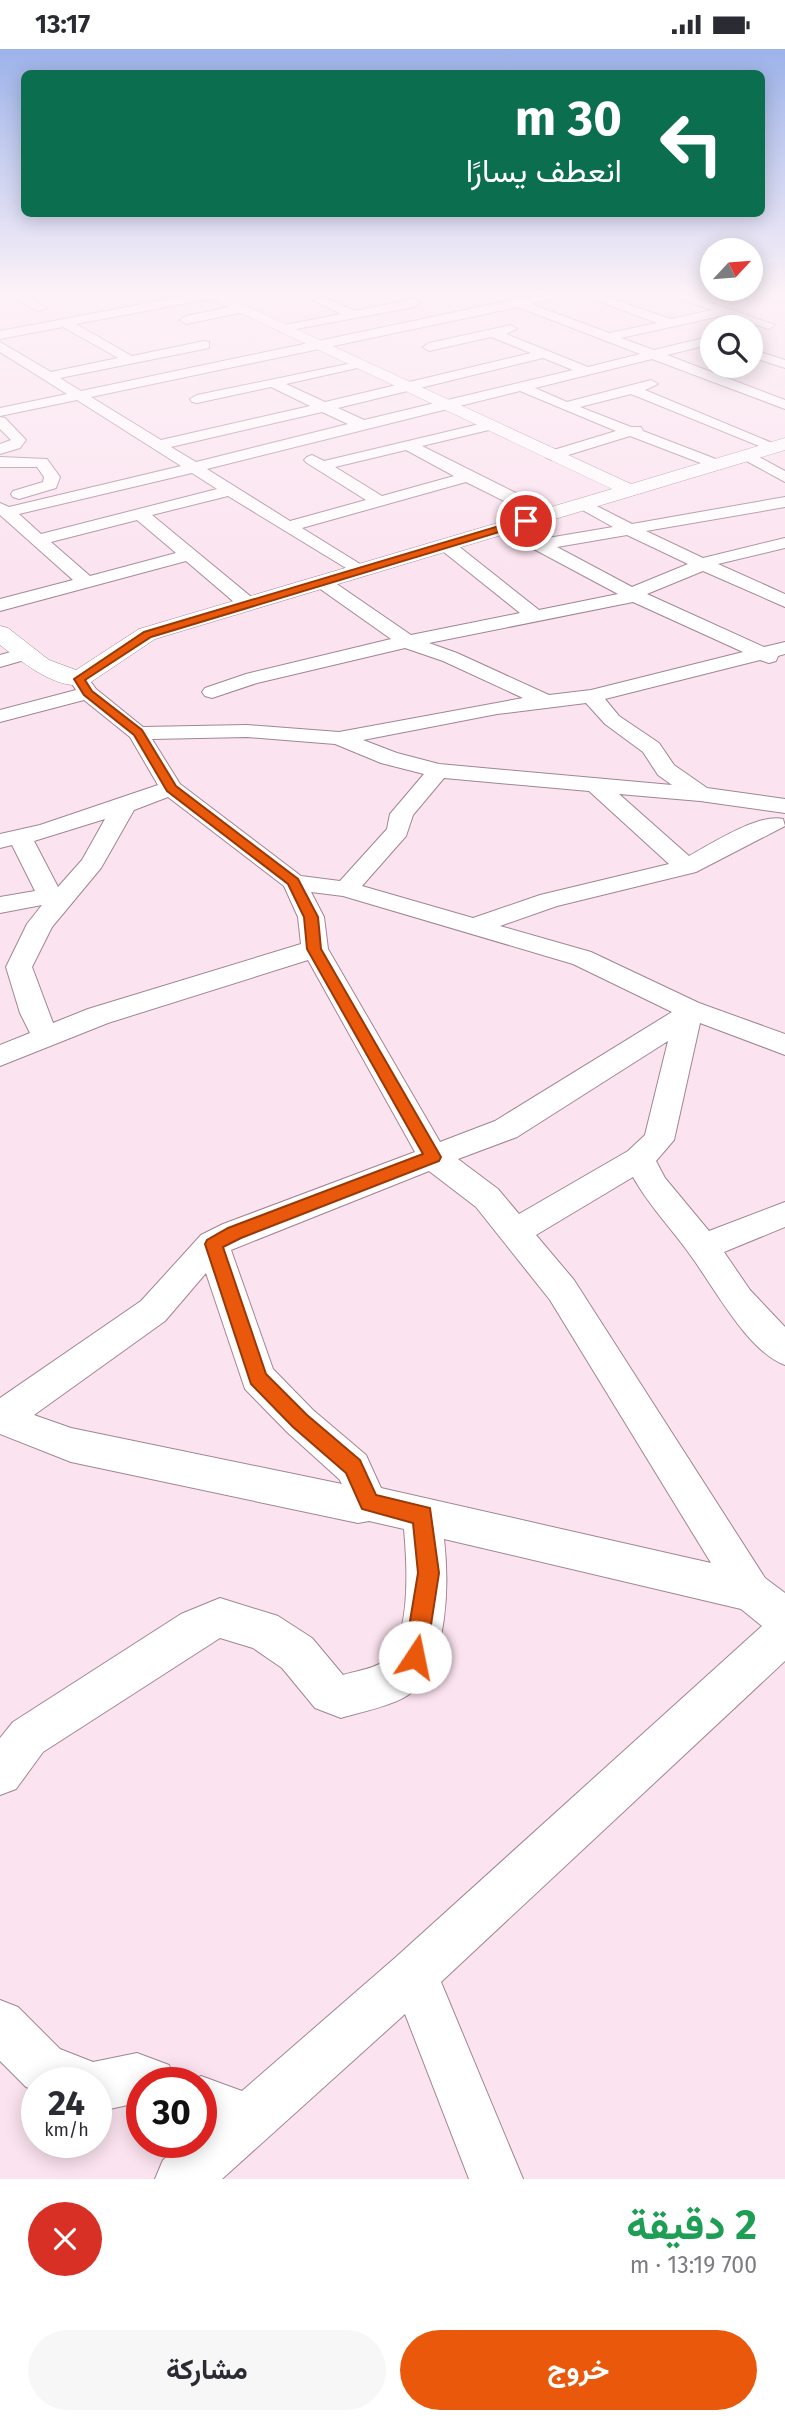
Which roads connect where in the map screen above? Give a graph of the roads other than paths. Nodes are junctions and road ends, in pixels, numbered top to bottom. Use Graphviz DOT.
graph roads {
  1 [pos="88,393"];
  2 [pos="187,393"];
  3 [pos="295,393"];
  4 [pos="384,393"];
  5 [pos="421,393"];
  6 [pos="493,393"];
  7 [pos="536,393"];
  8 [pos="615,393"];
  9 [pos="642,393"];
  10 [pos="754,393"];
  11 [pos="764,393"];
  12 [pos="80,395"];
  13 [pos="758,395"];
  14 [pos="444,404"];
  15 [pos="785,405"];
  16 [pos="322,406"];
  17 [pos="566,407"];
  18 [pos="0,412"];
  19 [pos="693,414"];
  20 [pos="0,421"];
  21 [pos="242,424"];
  22 [pos="362,425"];
  23 [pos="488,426"];
  24 [pos="632,431"];
  25 [pos="284,445"];
  26 [pos="408,445"];
  27 [pos="780,445"];
  28 [pos="156,446"];
  29 [pos="0,449"];
  30 [pos="552,455"];
  31 [pos="746,455"];
  32 [pos="0,462"];
  33 [pos="716,464"];
  34 [pos="322,466"];
  35 [pos="193,468"];
  36 [pos="468,477"];
  37 [pos="785,477"];
  38 [pos="231,490"];
  39 [pos="628,491"];
  40 [pos="381,502"];
  41 [pos="785,502"];
  42 [pos="583,504"];
  43 [pos="2,507"];
  44 [pos="140,514"];
  45 [pos="547,515"];
  46 [pos="289,526"];
  47 [pos="506,527"];
  48 [pos="629,528"];
  49 [pos="38,540"];
  50 [pos="785,543"];
  51 [pos="446,545"];
  52 [pos="540,545"];
  53 [pos="189,555"];
  54 [pos="705,563"];
  55 [pos="359,571"];
  56 [pos="85,581"];
  57 [pos="322,582"];
  58 [pos="635,596"];
  59 [pos="785,601"];
  60 [pos="248,604"];
  61 [pos="0,605"];
  62 [pos="536,617"];
  63 [pos="0,633"];
  64 [pos="409,643"];
  65 [pos="785,648"];
  66 [pos="761,652"];
  67 [pos="28,653"];
  68 [pos="0,661"];
  69 [pos="785,666"];
  70 [pos="83,686"];
  71 [pos="212,692"];
  72 [pos="591,696"];
  73 [pos="543,701"];
  74 [pos="0,716"];
  75 [pos="138,733"];
  76 [pos="339,738"];
  77 [pos="438,771"];
  78 [pos="596,785"];
  79 [pos="171,788"];
  80 [pos="700,794"];
  81 [pos="125,804"];
  82 [pos="782,820"];
  83 [pos="5,839"];
  84 [pos="687,867"];
  85 [pos="294,882"];
  86 [pos="346,889"];
  87 [pos="53,900"];
  88 [pos="0,905"];
  89 [pos="472,927"];
  90 [pos="314,949"];
  91 [pos="9,969"];
  92 [pos="689,1012"];
  93 [pos="46,1037"];
  94 [pos="785,1045"];
  95 [pos="0,1056"];
  96 [pos="433,1157"];
  97 [pos="639,1159"];
  98 [pos="785,1214"];
  99 [pos="515,1232"];
  100 [pos="213,1244"];
  101 [pos="703,1247"];
  102 [pos="785,1350"];
  103 [pos="0,1418"];
  104 [pos="369,1503"];
  105 [pos="422,1515"];
  106 [pos="751,1592"];
  107 [pos="785,1618"];
  108 [pos="785,1633"];
  109 [pos="0,1773"];
  110 [pos="414,1974"];
  111 [pos="0,2025"];
  112 [pos="41,2067"];
  113 [pos="217,2108"];
  114 [pos="249,2120"];
  115 [pos="182,2179"];
  116 [pos="496,2179"];
  1 -- 12 [label="street"];
  2 -- 21 [label="street"];
  3 -- 16 [label="street"];
  4 -- 16 [label="street"];
  5 -- 14 [label="street"];
  6 -- 14 [label="street"];
  7 -- 17 [label="street"];
  8 -- 17 [label="street"];
  9 -- 19 [label="street"];
  10 -- 13 [label="street"];
  11 -- 13 [label="street"];
  12 -- 18 [label="street"];
  12 -- 28 [label="street"];
  13 -- 15 [label="street"];
  14 -- 22 [label="street"];
  14 -- 23 [label="street"];
  16 -- 21 [label="street"];
  16 -- 22 [label="street"];
  17 -- 24 [label="street"];
  19 -- 24 [label="street"];
  19 -- 27 [label="street"];
  20 -- 29 [label="street"];
  21 -- 28 [label="street"];
  22 -- 25 [label="street"];
  23 -- 26 [label="street"];
  23 -- 30 [label="street"];
  24 -- 30 [label="street"];
  24 -- 33 [label="street"];
  25 -- 34 [label="street"];
  25 -- 35 [label="street"];
  26 -- 34 [label="street"];
  26 -- 36 [label="street"];
  27 -- 31 [label="street"];
  28 -- 35 [label="street"];
  30 -- 39 [label="street"];
  31 -- 33 [label="street"];
  31 -- 37 [label="street"];
  32 -- 43 [label="street"];
  33 -- 39 [label="street"];
  34 -- 40 [label="street"];
  35 -- 38 [label="street"];
  35 -- 43 [label="street"];
  36 -- 40 [label="street"];
  36 -- 45 [label="street"];
  38 -- 44 [label="street"];
  38 -- 46 [label="street"];
  39 -- 42 [label="street"];
  40 -- 46 [label="street"];
  41 -- 48 [label="street"];
  42 -- 45 [label="street"];
  42 -- 48 [label="street"];
  43 -- 49 [label="street"];
  44 -- 49 [label="street"];
  44 -- 53 [label="street"];
  45 -- 47 [label="street"];
  46 -- 55 [label="street"];
  47 -- 51 [label="street"];
  47 -- 52 [label="street"];
  48 -- 52 [label="street"];
  48 -- 54 [label="street"];
  49 -- 56 [label="street"];
  50 -- 54 [label="street"];
  51 -- 55 [label="street"];
  51 -- 62 [label="street"];
  52 -- 58 [label="street"];
  53 -- 56 [label="street"];
  53 -- 60 [label="street"];
  54 -- 58 [label="street"];
  54 -- 59 [label="street"];
  55 -- 57 [label="street"];
  56 -- 61 [label="street"];
  57 -- 60 [label="street"];
  57 -- 64 [label="street"];
  58 -- 62 [label="street"];
  58 -- 66 [label="street"];
  60 -- 70 [label="street"];
  62 -- 64 [label="street"];
  63 -- 67 [label="street"];
  64 -- 71 [label="street"];
  64 -- 73 [label="street"];
  65 -- 66 [label="street"];
  66 -- 69 [label="street"];
  66 -- 72 [label="street"];
  67 -- 68 [label="street"];
  67 -- 70 [label="street"];
  70 -- 74 [label="street"];
  70 -- 75 [label="street"];
  72 -- 73 [label="street"];
  72 -- 80 [label="street"];
  73 -- 76 [label="street"];
  75 -- 76 [label="street"];
  75 -- 79 [label="street"];
  76 -- 77 [label="street"];
  77 -- 78 [label="street"];
  77 -- 86 [label="street"];
  78 -- 80 [label="street"];
  78 -- 84 [label="street"];
  79 -- 81 [label="street"];
  79 -- 85 [label="street"];
  80 -- 82 [label="street"];
  81 -- 83 [label="street"];
  81 -- 87 [label="street"];
  82 -- 84 [label="street"];
  83 -- 87 [label="street"];
  84 -- 89 [label="street"];
  85 -- 86 [label="street"];
  85 -- 90 [label="street"];
  86 -- 89 [label="street"];
  87 -- 88 [label="street"];
  87 -- 91 [label="street"];
  89 -- 92 [label="street"];
  90 -- 93 [label="street"];
  90 -- 96 [label="street"];
  91 -- 93 [label="street"];
  92 -- 94 [label="street"];
  92 -- 96 [label="street"];
  92 -- 97 [label="street"];
  93 -- 95 [label="street"];
  96 -- 99 [label="street"];
  96 -- 100 [label="street"];
  97 -- 99 [label="street"];
  97 -- 101 [label="street"];
  98 -- 101 [label="street"];
  99 -- 106 [label="street"];
  100 -- 103 [label="street"];
  100 -- 104 [label="street"];
  101 -- 102 [label="street"];
  103 -- 104 [label="street"];
  104 -- 105 [label="street"];
  105 -- 106 [label="street"];
  105 -- 109 [label="street"];
  106 -- 107 [label="street"];
  108 -- 110 [label="street"];
  110 -- 114 [label="street"];
  110 -- 116 [label="street"];
  111 -- 112 [label="street"];
  113 -- 114 [label="street"];
  114 -- 115 [label="street"];
}
